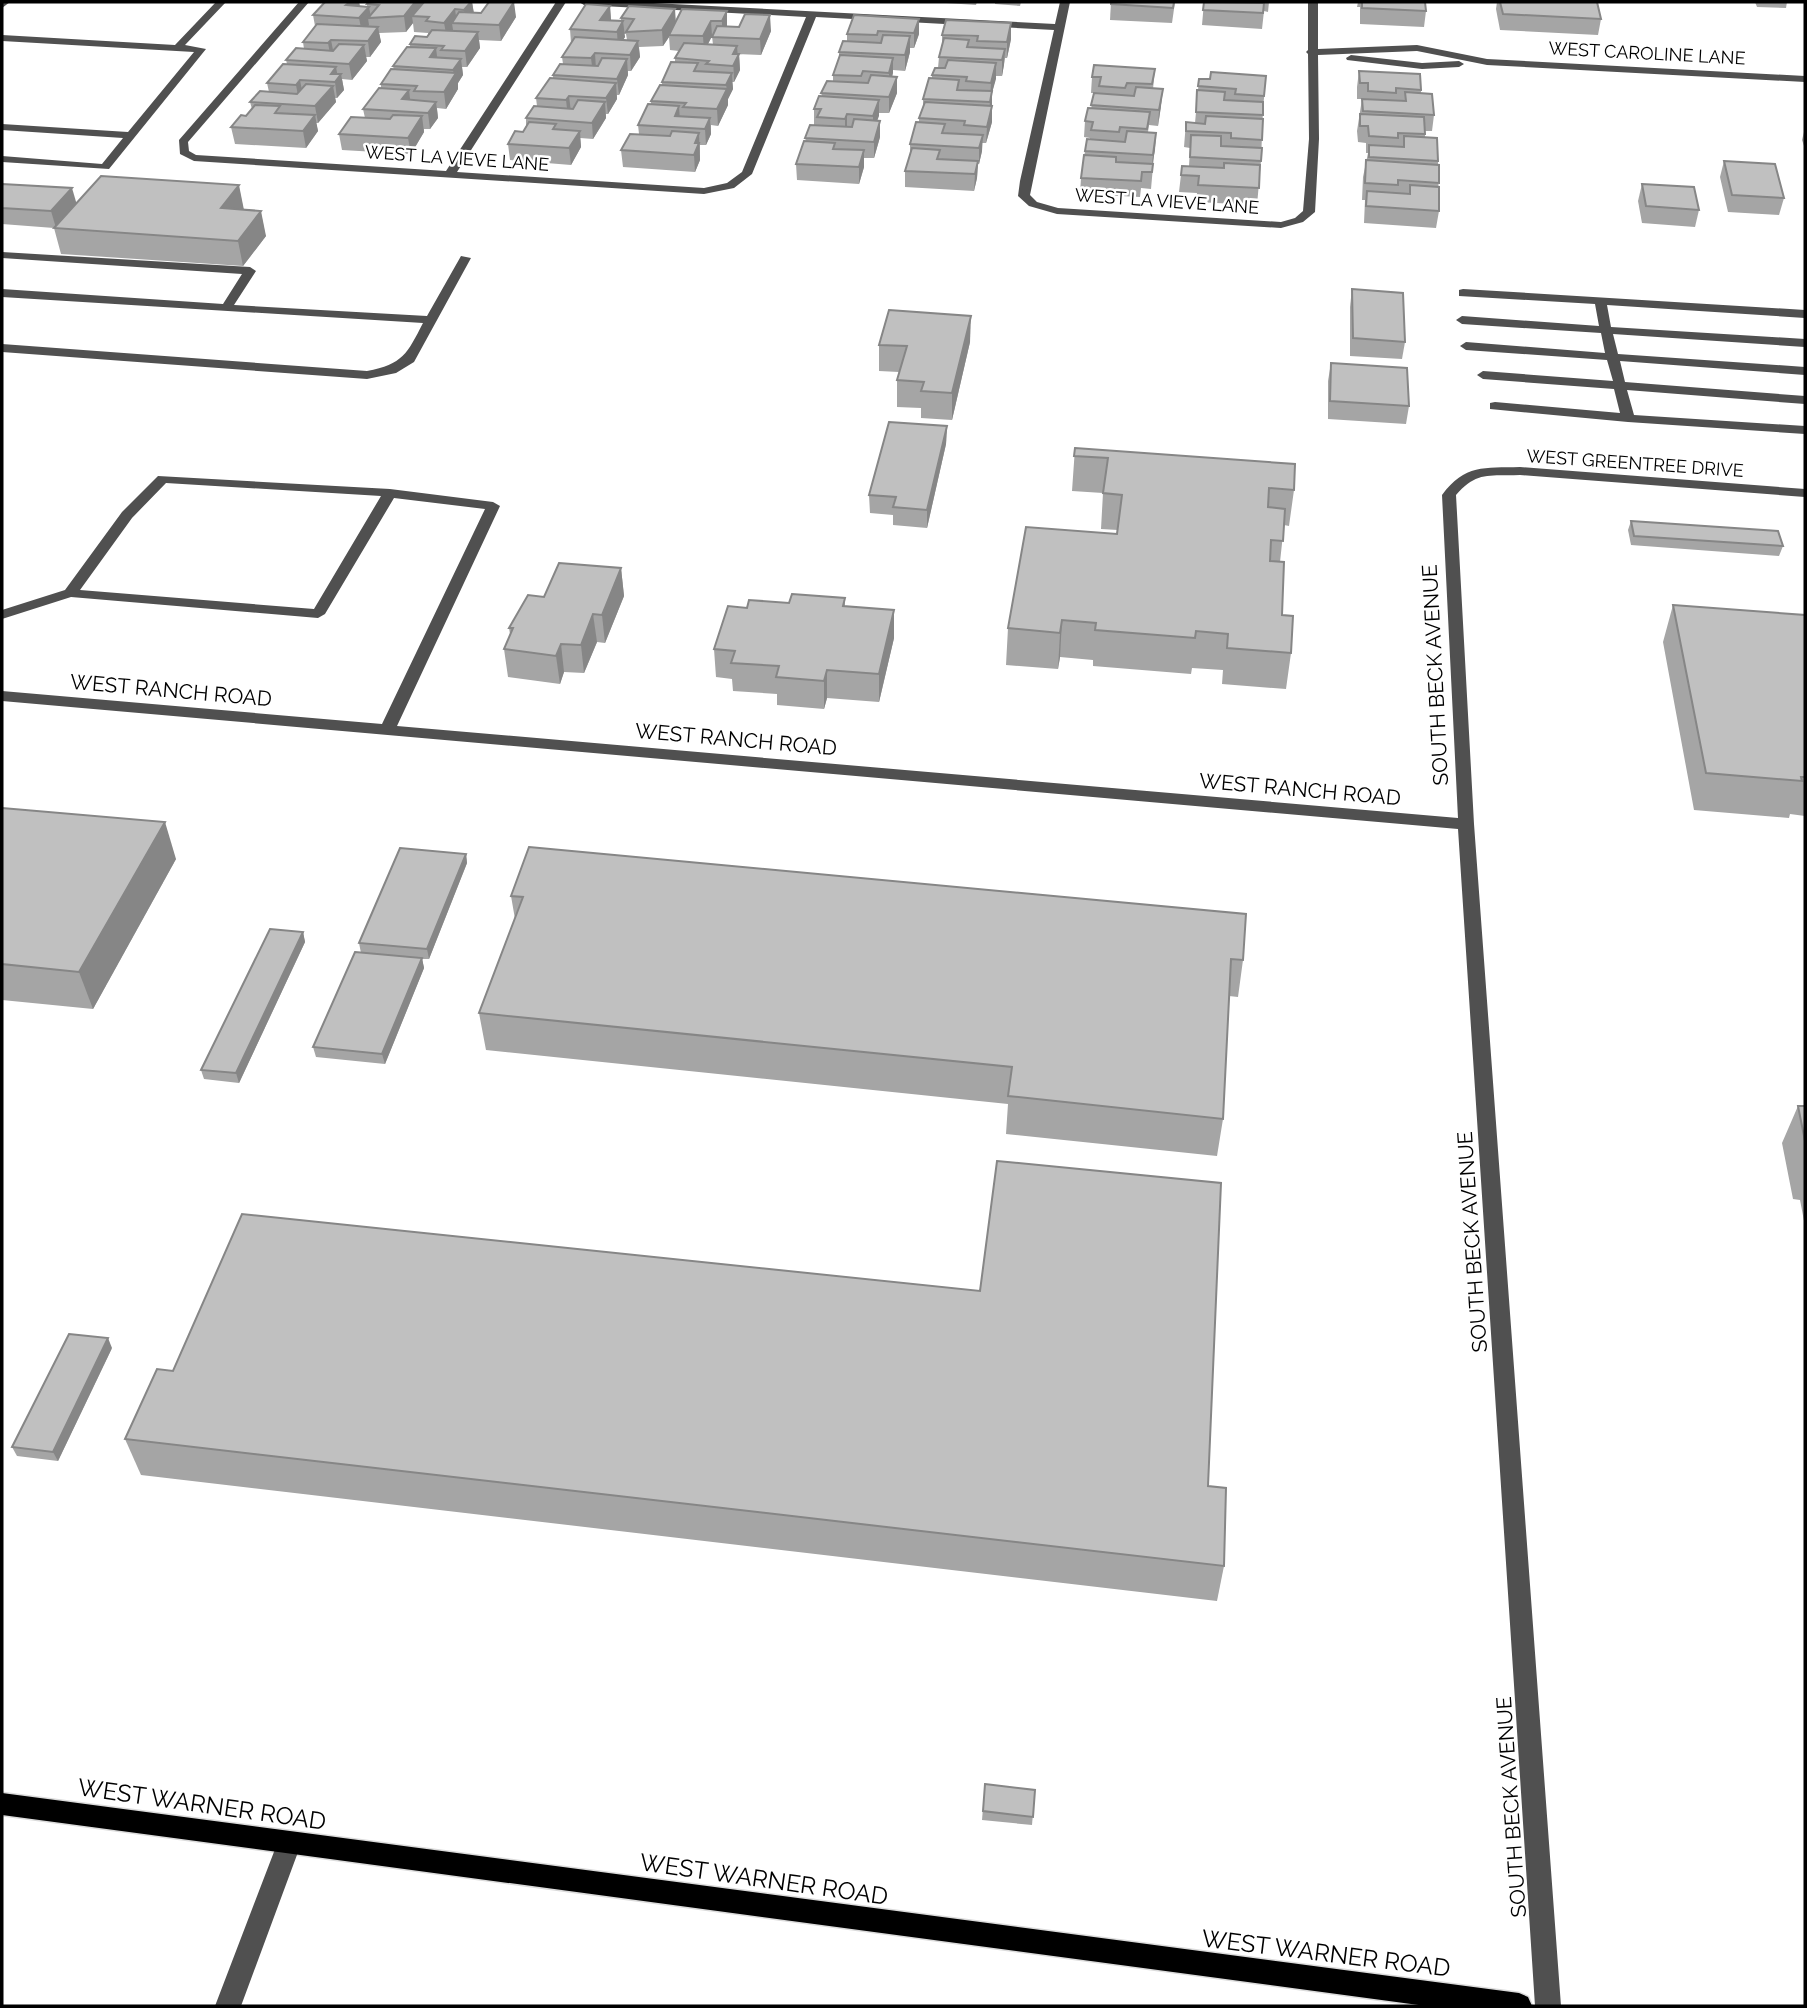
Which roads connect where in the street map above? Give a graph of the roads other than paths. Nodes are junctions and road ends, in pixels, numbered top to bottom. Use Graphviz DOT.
graph roads {
  1 [pos="221,2"];
  2 [pos="304,2"];
  3 [pos="561,2"];
  4 [pos="584,2"];
  5 [pos="1065,2"];
  6 [pos="1313,2"];
  7 [pos="812,14"];
  8 [pos="1059,27"];
  9 [pos="2,38"];
  10 [pos="177,48"];
  11 [pos="1311,52"];
  12 [pos="1487,62"];
  13 [pos="1805,79"];
  14 [pos="2,127"];
  15 [pos="129,135"];
  16 [pos="2,159"];
  17 [pos="449,175"];
  18 [pos="2,255"];
  19 [pos="465,258"];
  20 [pos="2,293"];
  21 [pos="1463,293"];
  22 [pos="1600,301"];
  23 [pos="226,308"];
  24 [pos="1805,314"];
  25 [pos="431,320"];
  26 [pos="1462,320"];
  27 [pos="1606,330"];
  28 [pos="1805,343"];
  29 [pos="1466,346"];
  30 [pos="2,348"];
  31 [pos="1613,356"];
  32 [pos="1805,371"];
  33 [pos="1483,375"];
  34 [pos="1621,386"];
  35 [pos="1805,400"];
  36 [pos="1495,406"];
  37 [pos="1628,418"];
  38 [pos="1805,430"];
  39 [pos="1462,478"];
  40 [pos="390,493"];
  41 [pos="1805,493"];
  42 [pos="69,593"];
  43 [pos="2,615"];
  44 [pos="2,696"];
  45 [pos="387,730"];
  46 [pos="1466,824"];
  47 [pos="2,1804"];
  48 [pos="289,1844"];
  49 [pos="228,2006"];
  50 [pos="1519,2006"];
  51 [pos="1548,2006"];
  1 -- 10 [label="street"];
  2 -- 17 [label="street, WEST LA VIEVE LANE"];
  3 -- 17 [label="street"];
  4 -- 7 [label="street"];
  5 -- 8 [label="street"];
  6 -- 11 [label="street"];
  7 -- 8 [label="street"];
  7 -- 17 [label="street, WEST LA VIEVE LANE"];
  8 -- 11 [label="street, WEST LA VIEVE LANE"];
  9 -- 10 [label="street"];
  10 -- 15 [label="street"];
  11 -- 12 [label="street, WEST CAROLINE LANE"];
  11 -- 12 [label="street, WEST CAROLINE LANE"];
  12 -- 13 [label="street, WEST CAROLINE LANE"];
  14 -- 15 [label="street"];
  15 -- 16 [label="street"];
  18 -- 23 [label="street"];
  19 -- 25 [label="street"];
  20 -- 23 [label="street"];
  21 -- 22 [label="street"];
  22 -- 24 [label="street"];
  22 -- 27 [label="street"];
  23 -- 25 [label="street"];
  25 -- 30 [label="street"];
  26 -- 27 [label="street"];
  27 -- 28 [label="street"];
  27 -- 31 [label="street"];
  29 -- 31 [label="street"];
  31 -- 32 [label="street"];
  31 -- 34 [label="street"];
  33 -- 34 [label="street"];
  34 -- 35 [label="street"];
  34 -- 37 [label="street"];
  36 -- 37 [label="street"];
  37 -- 38 [label="street"];
  39 -- 41 [label="street, WEST GREENTREE DRIVE"];
  39 -- 46 [label="street, SOUTH BECK AVENUE"];
  40 -- 42 [label="street"];
  40 -- 42 [label="street"];
  40 -- 45 [label="street"];
  42 -- 43 [label="street"];
  44 -- 45 [label="street, WEST RANCH ROAD"];
  45 -- 46 [label="street, WEST RANCH ROAD"];
  46 -- 51 [label="street, SOUTH BECK AVENUE"];
  47 -- 48 [label="main road, WEST WARNER ROAD"];
  48 -- 49 [label="street"];
  48 -- 50 [label="main road, WEST WARNER ROAD"];
}
